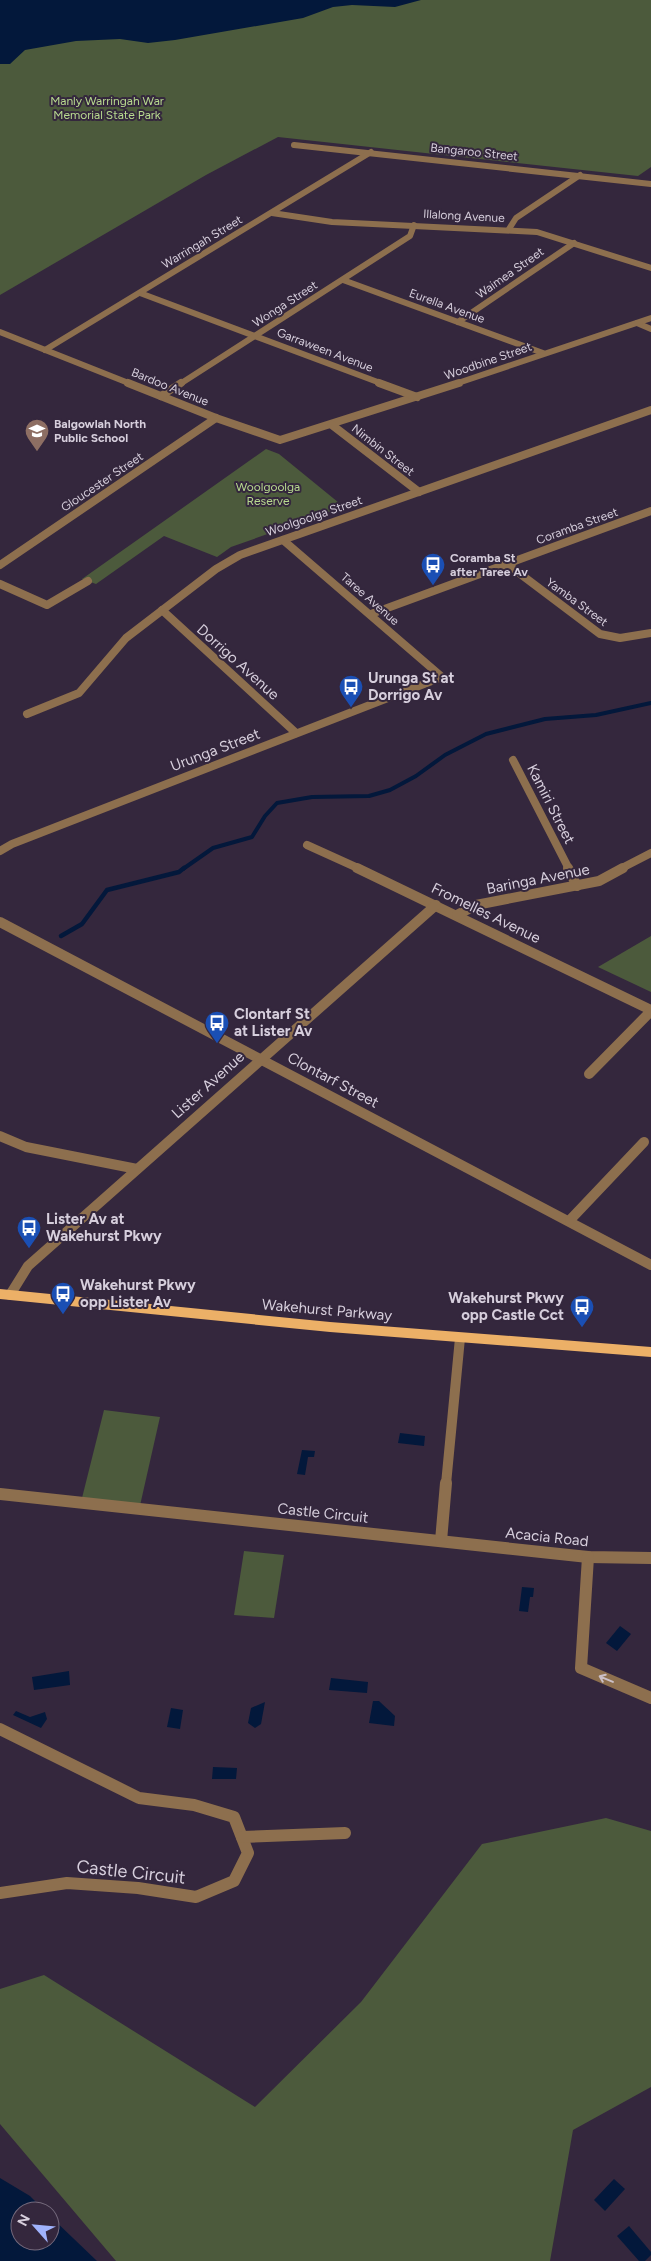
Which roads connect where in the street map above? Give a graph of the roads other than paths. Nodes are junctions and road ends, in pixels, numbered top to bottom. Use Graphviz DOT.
graph roads {
  1 [pos="294,145"];
  2 [pos="371,152"];
  3 [pos="580,175"];
  4 [pos="649,182"];
  5 [pos="272,213"];
  6 [pos="414,225"];
  7 [pos="509,230"];
  8 [pos="574,243"];
  9 [pos="651,268"];
  10 [pos="343,280"];
  11 [pos="140,293"];
  12 [pos="651,318"];
  13 [pos="458,322"];
  14 [pos="637,323"];
  15 [pos="651,328"];
  16 [pos="0,332"];
  17 [pos="256,336"];
  18 [pos="45,350"];
  19 [pos="543,353"];
  20 [pos="161,396"];
  21 [pos="417,397"];
  22 [pos="651,410"];
  23 [pos="216,418"];
  24 [pos="332,425"];
  25 [pos="419,492"];
  26 [pos="651,511"];
  27 [pos="283,540"];
  28 [pos="507,564"];
  29 [pos="0,565"];
  30 [pos="88,581"];
  31 [pos="0,584"];
  32 [pos="162,610"];
  33 [pos="371,614"];
  34 [pos="651,633"];
  35 [pos="442,677"];
  36 [pos="26,714"];
  37 [pos="296,733"];
  38 [pos="513,760"];
  39 [pos="307,845"];
  40 [pos="0,851"];
  41 [pos="651,853"];
  42 [pos="577,886"];
  43 [pos="436,905"];
  44 [pos="457,915"];
  45 [pos="0,922"];
  46 [pos="651,1010"];
  47 [pos="260,1059"];
  48 [pos="589,1074"];
  49 [pos="0,1136"];
  50 [pos="644,1142"];
  51 [pos="137,1169"];
  52 [pos="570,1220"];
  53 [pos="651,1265"];
  54 [pos="5,1295"];
  55 [pos="460,1338"];
  56 [pos="651,1352"];
  57 [pos="0,1494"];
  58 [pos="441,1541"];
  59 [pos="588,1557"];
  60 [pos="651,1558"];
  61 [pos="651,1698"];
  62 [pos="0,1729"];
  63 [pos="344,1833"];
  64 [pos="242,1837"];
  65 [pos="0,1893"];
  1 -- 2 [label="street, Bangaroo Street"];
  2 -- 3 [label="street, Bangaroo Street"];
  2 -- 5 [label="street, Warringah Street"];
  3 -- 4 [label="street, Bangaroo Street"];
  3 -- 7 [label="street"];
  5 -- 6 [label="street, Illalong Avenue"];
  5 -- 11 [label="street, Warringah Street"];
  6 -- 7 [label="street, Illalong Avenue"];
  6 -- 10 [label="street, Wonga Street"];
  7 -- 8 [label="street, Illalong Avenue"];
  8 -- 9 [label="street, Illalong Avenue"];
  8 -- 13 [label="street, Waimea Street"];
  10 -- 13 [label="street, Eurella Avenue"];
  10 -- 17 [label="street, Wonga Street"];
  11 -- 17 [label="street, Garraween Avenue"];
  11 -- 18 [label="street, Warringah Street"];
  12 -- 14 [label="street, Woodbine Street"];
  13 -- 19 [label="street, Eurella Avenue"];
  14 -- 15 [label="street"];
  14 -- 19 [label="street, Woodbine Street"];
  16 -- 18 [label="street, Bardoo Avenue"];
  17 -- 20 [label="street, Wonga Street"];
  17 -- 21 [label="street, Garraween Avenue"];
  18 -- 20 [label="street, Bardoo Avenue"];
  19 -- 21 [label="street, Woodbine Street"];
  20 -- 23 [label="street, Bardoo Avenue"];
  21 -- 24 [label="street, Woodbine Street"];
  22 -- 25 [label="street, Woolgoolga Street"];
  23 -- 24 [label="street, Bardoo Avenue"];
  23 -- 29 [label="street, Gloucester Street"];
  24 -- 25 [label="street, Nimbin Street"];
  25 -- 27 [label="street, Woolgoolga Street"];
  26 -- 28 [label="street, Coramba Street"];
  27 -- 32 [label="street, Woolgoolga Street"];
  27 -- 33 [label="street, Taree Avenue"];
  28 -- 33 [label="street, Coramba Street"];
  28 -- 34 [label="street, Yamba Street"];
  30 -- 31 [label="street"];
  32 -- 36 [label="street, Woolgoolga Street"];
  32 -- 37 [label="street, Dorrigo Avenue"];
  33 -- 35 [label="street, Taree Avenue"];
  35 -- 37 [label="street, Urunga Street"];
  37 -- 40 [label="street, Urunga Street"];
  38 -- 42 [label="street, Kamiri Street"];
  39 -- 43 [label="street, Fromelles Avenue"];
  41 -- 42 [label="street, Baringa Avenue"];
  42 -- 44 [label="street, Baringa Avenue"];
  43 -- 44 [label="street, Fromelles Avenue"];
  43 -- 47 [label="street, Lister Avenue"];
  44 -- 46 [label="street, Fromelles Avenue"];
  45 -- 47 [label="street, Clontarf Street"];
  46 -- 48 [label="street"];
  47 -- 51 [label="street, Lister Avenue"];
  47 -- 52 [label="street, Clontarf Street"];
  49 -- 51 [label="street"];
  50 -- 52 [label="street"];
  51 -- 54 [label="street, Lister Avenue"];
  52 -- 53 [label="street, Clontarf Street"];
  54 -- 55 [label="main road, Wakehurst Parkway"];
  55 -- 56 [label="main road, Wakehurst Parkway"];
  55 -- 58 [label="street"];
  57 -- 58 [label="street, Castle Circuit"];
  58 -- 59 [label="street, Acacia Road"];
  59 -- 60 [label="street, Acacia Road"];
  61 -- 59 [label="street, one-way"];
  62 -- 64 [label="street, Castle Circuit"];
  63 -- 64 [label="street"];
  64 -- 65 [label="street, Castle Circuit"];
}
